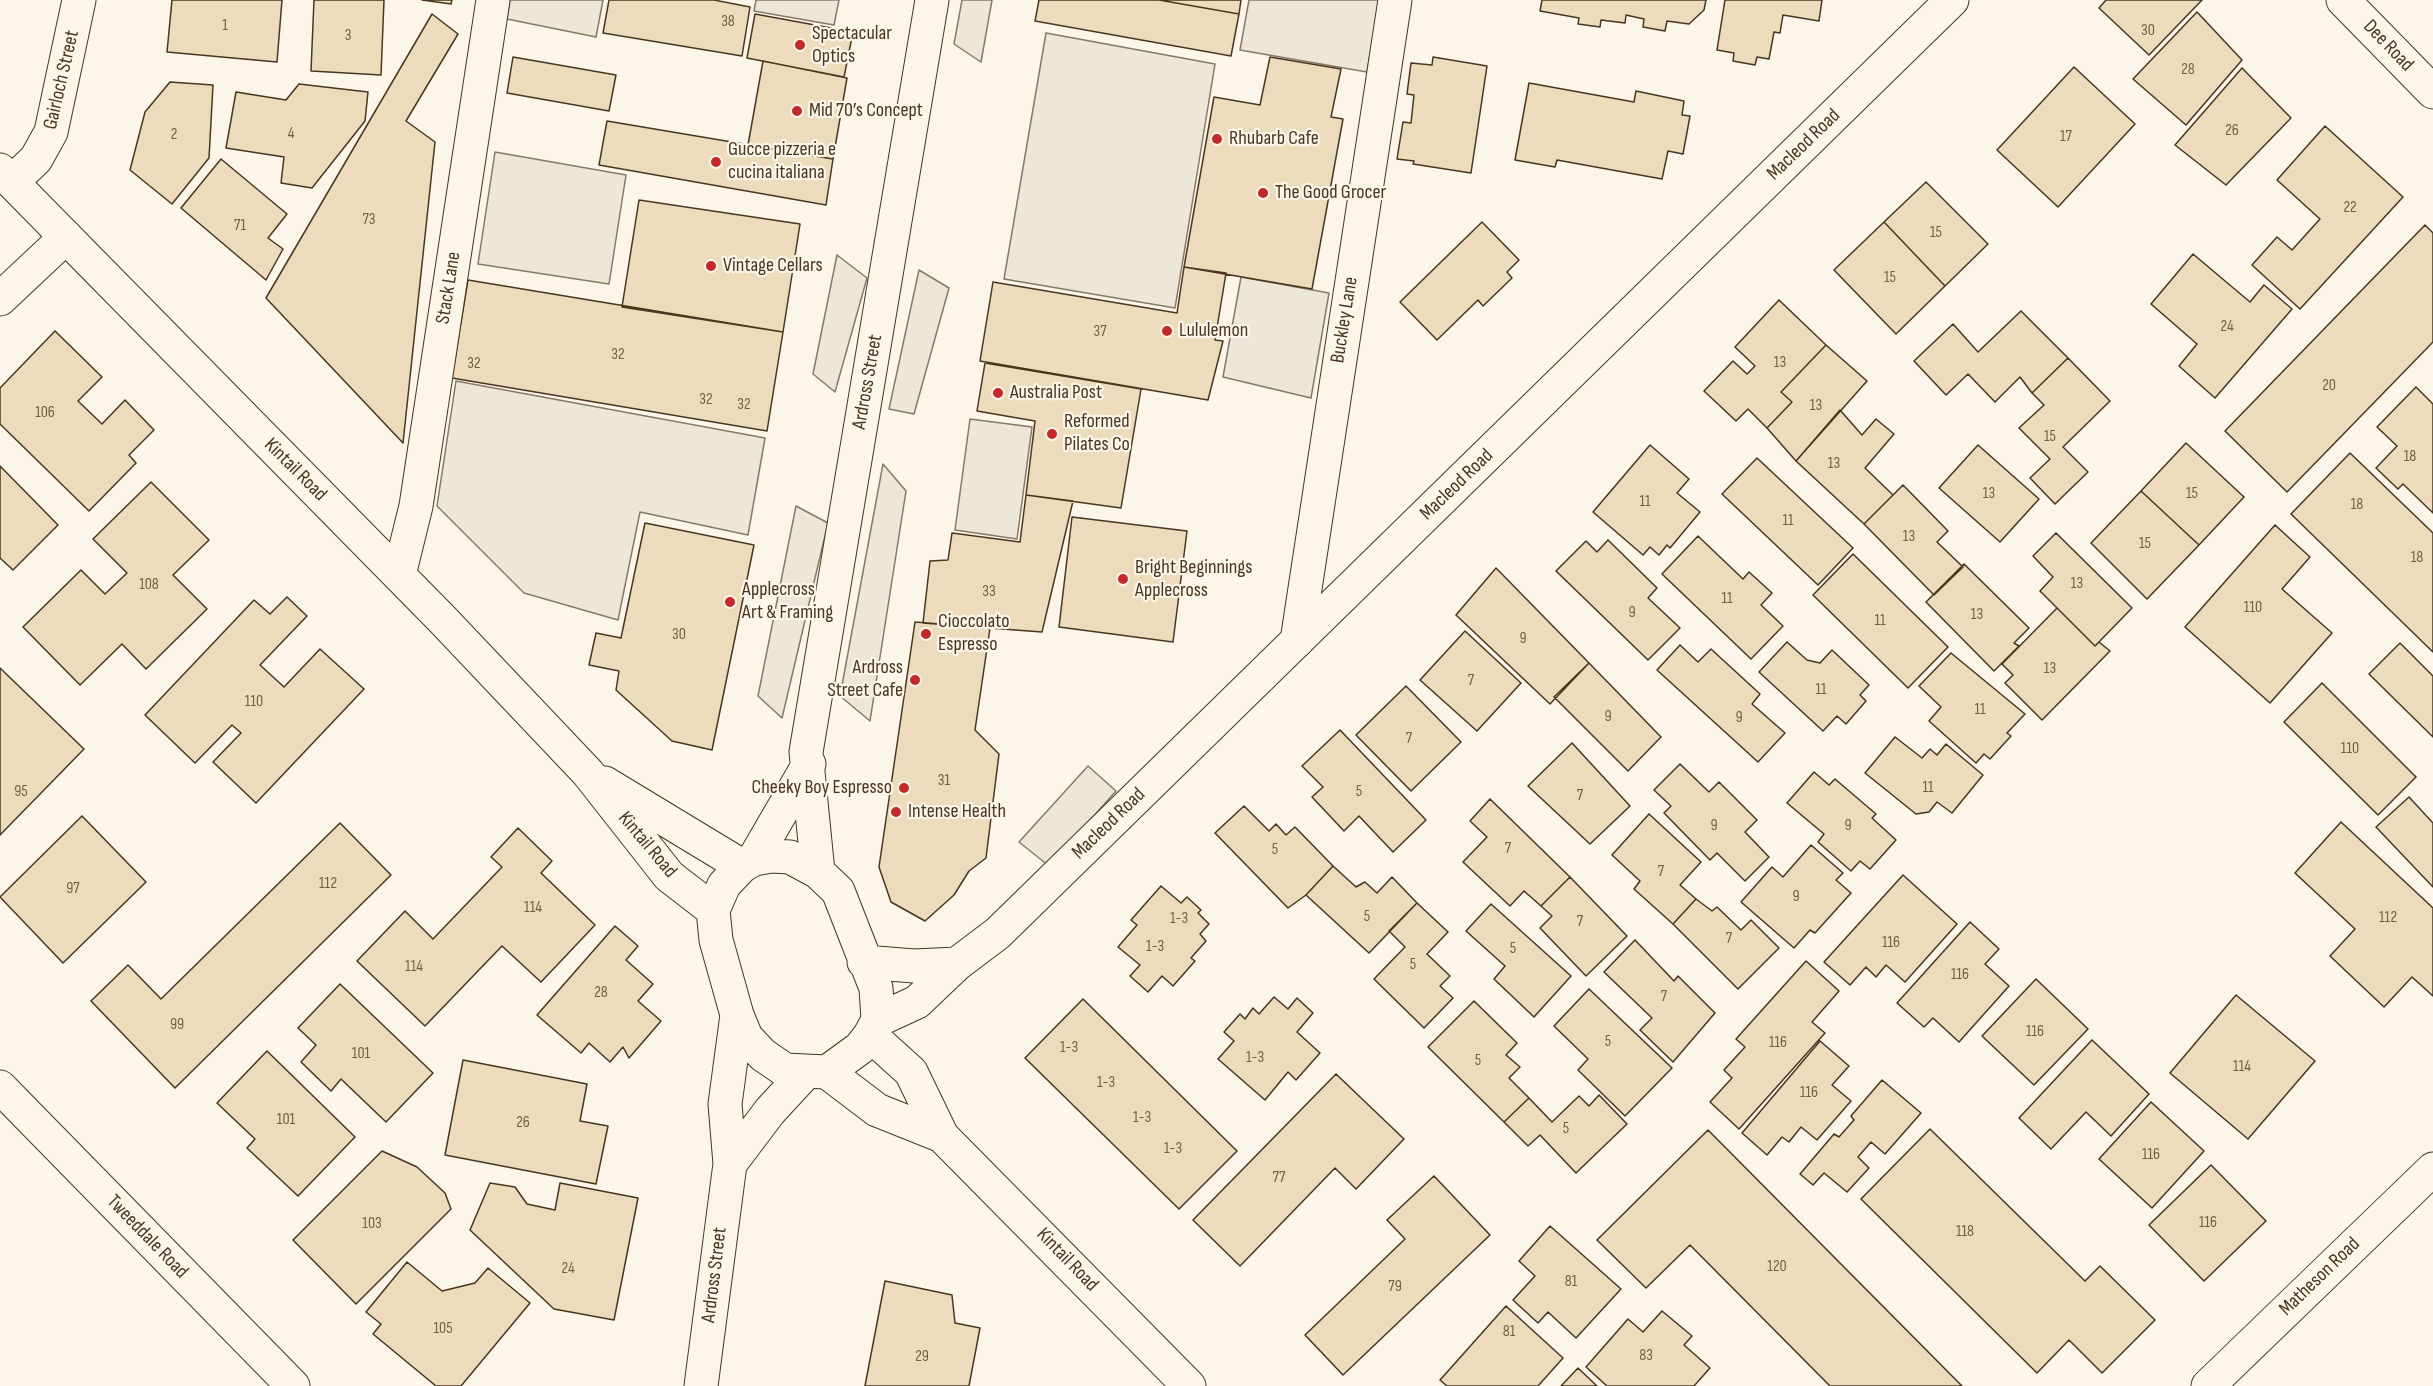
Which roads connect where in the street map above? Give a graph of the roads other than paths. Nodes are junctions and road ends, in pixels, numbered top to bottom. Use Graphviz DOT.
graph roads {
  1 [pos="79,0"];
  2 [pos="492,0"];
  3 [pos="932,0"];
  4 [pos="1395,0"];
  5 [pos="1952,0"];
  6 [pos="2343,0"];
  7 [pos="2433,92"];
  8 [pos="6,176"];
  9 [pos="66,237"];
  10 [pos="0,299"];
  11 [pos="399,575"];
  12 [pos="1297,640"];
  13 [pos="809,764"];
  14 [pos="588,773"];
  15 [pos="748,862"];
  16 [pos="818,872"];
  17 [pos="713,910"];
  18 [pos="864,962"];
  19 [pos="957,964"];
  20 [pos="737,1016"];
  21 [pos="874,1028"];
  22 [pos="817,1071"];
  23 [pos="0,1087"];
  24 [pos="942,1136"];
  25 [pos="730,1164"];
  26 [pos="2433,1169"];
  27 [pos="293,1386"];
  28 [pos="701,1386"];
  29 [pos="1190,1386"];
  30 [pos="2208,1386"];
  1 -- 8 [label="street, Gairloch Street"];
  2 -- 11 [label="street, Stack Lane"];
  3 -- 13 [label="street, Ardross Street"];
  4 -- 12 [label="street, Buckley Lane"];
  5 -- 12 [label="street, Macleod Road"];
  6 -- 7 [label="street, Dee Road"];
  8 -- 9 [label="street, Kintail Road"];
  9 -- 10 [label="street"];
  9 -- 11 [label="street, Kintail Road"];
  11 -- 14 [label="street, Kintail Road"];
  12 -- 19 [label="street, Macleod Road"];
  13 -- 15 [label="street"];
  13 -- 16 [label="street, Ardross Street"];
  14 -- 15 [label="street, Kintail Road"];
  14 -- 17 [label="street, Kintail Road"];
  15 -- 16 [label="street"];
  15 -- 17 [label="street"];
  16 -- 18 [label="street"];
  17 -- 20 [label="street"];
  18 -- 19 [label="street"];
  18 -- 21 [label="street"];
  19 -- 21 [label="street, Macleod Road"];
  20 -- 22 [label="street"];
  20 -- 25 [label="street, Ardross Street"];
  21 -- 22 [label="street"];
  21 -- 24 [label="street, Kintail Road"];
  22 -- 24 [label="street, Kintail Road"];
  22 -- 25 [label="street, Ardross Street"];
  23 -- 27 [label="street, Tweeddale Road"];
  24 -- 29 [label="street, Kintail Road"];
  25 -- 28 [label="street, Ardross Street"];
  26 -- 30 [label="street, Matheson Road"];
}
